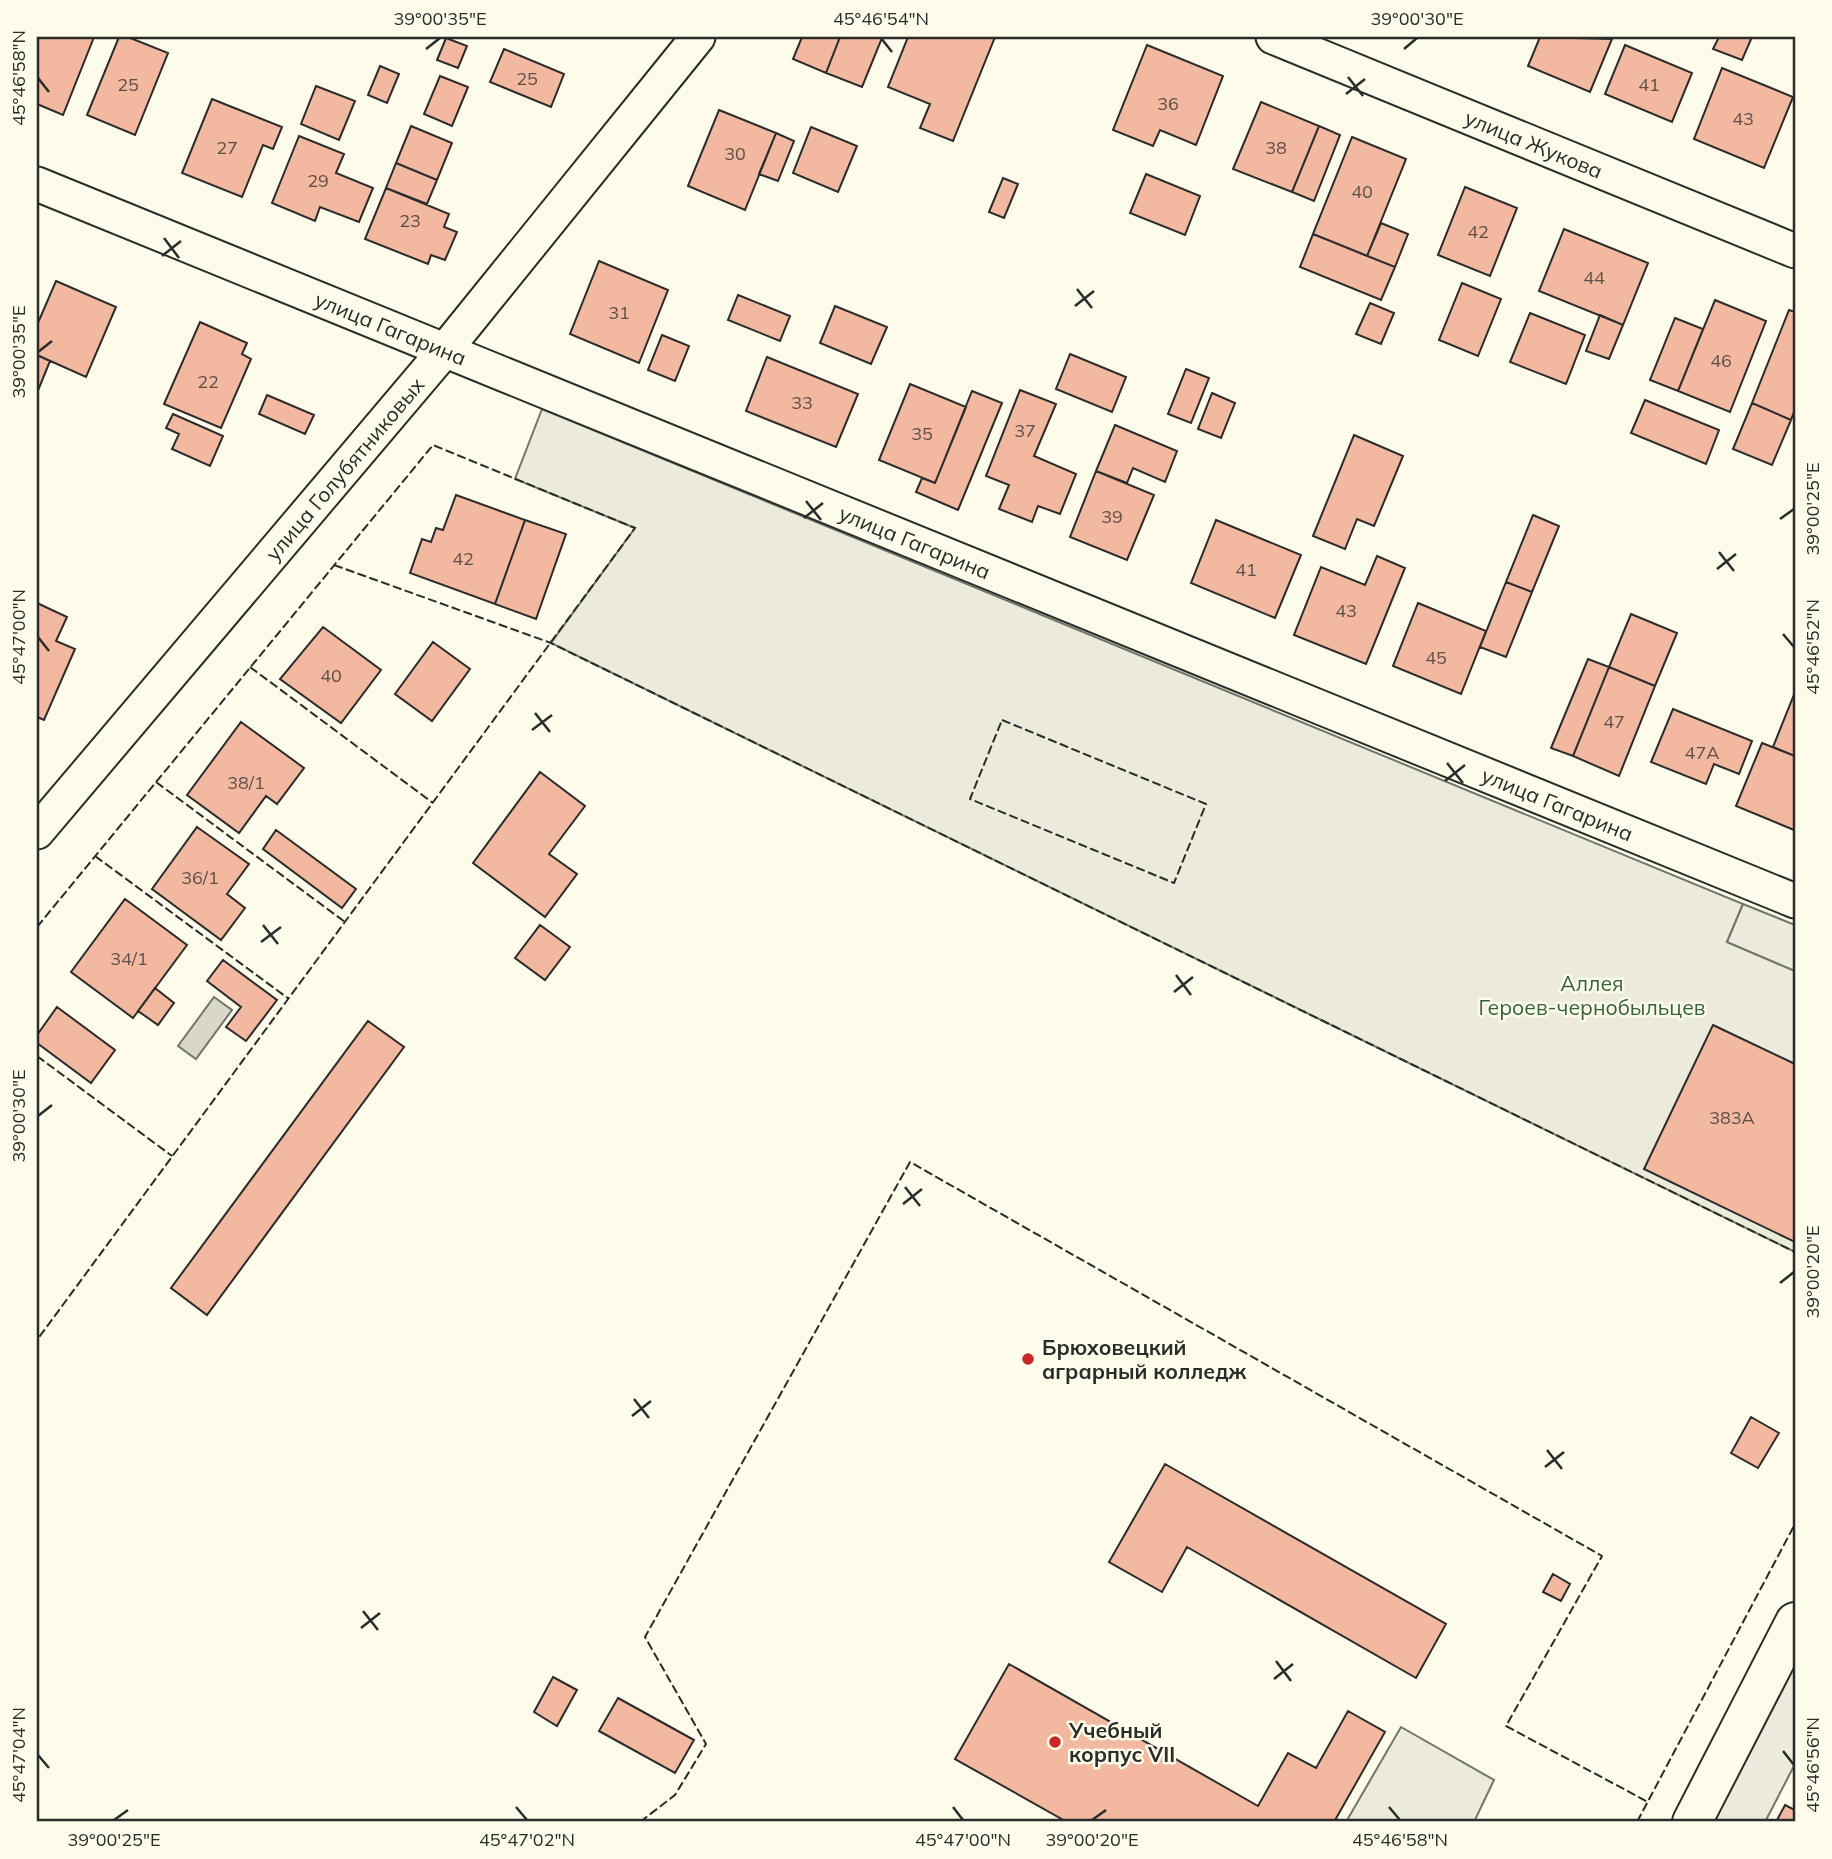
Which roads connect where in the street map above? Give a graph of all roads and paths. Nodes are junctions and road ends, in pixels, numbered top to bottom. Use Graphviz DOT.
graph roads {
  1 [pos="698,37"];
  2 [pos="1273,37"];
  3 [pos="37,184"];
  4 [pos="1795,251"];
  5 [pos="445,350"];
  6 [pos="50,794"];
  7 [pos="37,832"];
  8 [pos="1795,901"];
  9 [pos="1795,1622"];
  10 [pos="1692,1822"];
  1 -- 5 [label="street, улица Голубятниковых"];
  2 -- 4 [label="street, улица Жукова"];
  3 -- 5 [label="street, улица Гагарина"];
  5 -- 6 [label="street, улица Голубятниковых"];
  5 -- 8 [label="street, улица Гагарина"];
  6 -- 7 [label="street, улица Голубятниковых"];
  9 -- 10 [label="street"];
}
